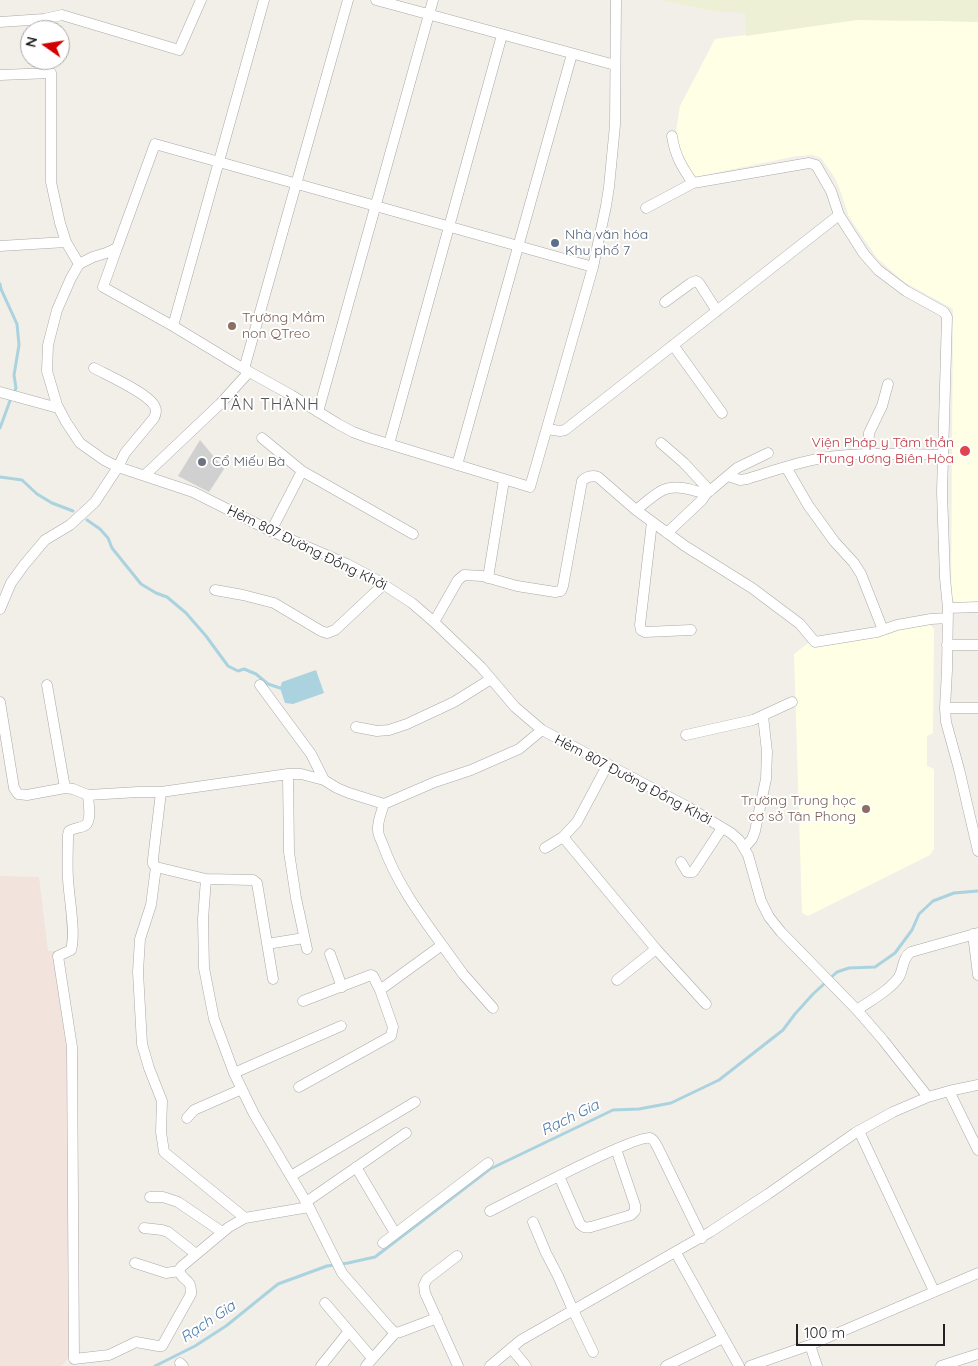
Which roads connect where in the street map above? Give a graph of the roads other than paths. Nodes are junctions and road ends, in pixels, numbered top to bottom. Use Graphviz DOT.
graph roads {
  1 [pos="201,0"];
  2 [pos="264,0"];
  3 [pos="348,0"];
  4 [pos="376,0"];
  5 [pos="433,0"];
  6 [pos="616,0"];
  7 [pos="429,14"];
  8 [pos="0,22"];
  9 [pos="502,34"];
  10 [pos="572,54"];
  11 [pos="615,66"];
  12 [pos="0,75"];
  13 [pos="672,136"];
  14 [pos="218,162"];
  15 [pos="693,183"];
  16 [pos="296,184"];
  17 [pos="376,206"];
  18 [pos="646,208"];
  19 [pos="839,215"];
  20 [pos="449,226"];
  21 [pos="66,242"];
  22 [pos="0,246"];
  23 [pos="518,246"];
  24 [pos="117,248"];
  25 [pos="79,264"];
  26 [pos="593,267"];
  27 [pos="665,302"];
  28 [pos="717,311"];
  29 [pos="172,326"];
  30 [pos="673,345"];
  31 [pos="94,368"];
  32 [pos="246,370"];
  33 [pos="888,384"];
  34 [pos="3,393"];
  35 [pos="58,408"];
  36 [pos="318,412"];
  37 [pos="722,413"];
  38 [pos="547,429"];
  39 [pos="262,438"];
  40 [pos="660,443"];
  41 [pos="388,444"];
  42 [pos="768,453"];
  43 [pos="868,454"];
  44 [pos="943,455"];
  45 [pos="457,465"];
  46 [pos="118,467"];
  47 [pos="786,467"];
  48 [pos="302,471"];
  49 [pos="145,475"];
  50 [pos="728,476"];
  51 [pos="504,480"];
  52 [pos="708,492"];
  53 [pos="636,510"];
  54 [pos="652,522"];
  55 [pos="271,531"];
  56 [pos="667,533"];
  57 [pos="413,534"];
  58 [pos="488,578"];
  59 [pos="384,585"];
  60 [pos="215,590"];
  61 [pos="3,592"];
  62 [pos="978,607"];
  63 [pos="948,608"];
  64 [pos="0,609"];
  65 [pos="948,618"];
  66 [pos="434,622"];
  67 [pos="691,630"];
  68 [pos="883,630"];
  69 [pos="978,644"];
  70 [pos="948,645"];
  71 [pos="491,680"];
  72 [pos="47,685"];
  73 [pos="260,685"];
  74 [pos="0,702"];
  75 [pos="792,702"];
  76 [pos="945,708"];
  77 [pos="978,708"];
  78 [pos="763,716"];
  79 [pos="356,727"];
  80 [pos="542,730"];
  81 [pos="686,734"];
  82 [pos="608,764"];
  83 [pos="288,774"];
  84 [pos="324,780"];
  85 [pos="65,788"];
  86 [pos="161,792"];
  87 [pos="88,795"];
  88 [pos="384,804"];
  89 [pos="722,828"];
  90 [pos="563,837"];
  91 [pos="545,848"];
  92 [pos="744,848"];
  93 [pos="978,851"];
  94 [pos="680,862"];
  95 [pos="156,867"];
  96 [pos="206,879"];
  97 [pos="976,934"];
  98 [pos="304,938"];
  99 [pos="267,944"];
  100 [pos="442,945"];
  101 [pos="307,949"];
  102 [pos="656,949"];
  103 [pos="330,954"];
  104 [pos="978,975"];
  105 [pos="273,979"];
  106 [pos="617,980"];
  107 [pos="342,987"];
  108 [pos="380,990"];
  109 [pos="303,1001"];
  110 [pos="706,1004"];
  111 [pos="493,1008"];
  112 [pos="857,1010"];
  113 [pos="341,1026"];
  114 [pos="234,1073"];
  115 [pos="978,1085"];
  116 [pos="299,1087"];
  117 [pos="242,1089"];
  118 [pos="949,1091"];
  119 [pos="928,1097"];
  120 [pos="415,1102"];
  121 [pos="187,1118"];
  122 [pos="859,1130"];
  123 [pos="406,1133"];
  124 [pos="616,1149"];
  125 [pos="978,1150"];
  126 [pos="488,1164"];
  127 [pos="356,1167"];
  128 [pos="291,1176"];
  129 [pos="559,1176"];
  130 [pos="150,1196"];
  131 [pos="307,1204"];
  132 [pos="490,1211"];
  133 [pos="245,1218"];
  134 [pos="533,1222"];
  135 [pos="144,1228"];
  136 [pos="222,1232"];
  137 [pos="395,1233"];
  138 [pos="702,1238"];
  139 [pos="383,1243"];
  140 [pos="676,1252"];
  141 [pos="196,1254"];
  142 [pos="457,1256"];
  143 [pos="135,1263"];
  144 [pos="179,1271"];
  145 [pos="978,1273"];
  146 [pos="934,1291"];
  147 [pos="325,1303"];
  148 [pos="573,1310"];
  149 [pos="437,1318"];
  150 [pos="349,1330"];
  151 [pos="395,1332"];
  152 [pos="724,1338"];
  153 [pos="810,1345"];
  154 [pos="511,1348"];
  155 [pos="593,1352"];
  156 [pos="978,1354"];
  157 [pos="369,1362"];
  158 [pos="321,1366"];
  159 [pos="458,1366"];
  160 [pos="490,1366"];
  161 [pos="526,1366"];
  162 [pos="666,1366"];
  163 [pos="739,1366"];
  164 [pos="750,1366"];
  165 [pos="818,1366"];
  166 [pos="941,1366"];
  1 -- 8 [label="street"];
  2 -- 14 [label="street"];
  3 -- 16 [label="street"];
  4 -- 7 [label="street"];
  5 -- 7 [label="street"];
  6 -- 11 [label="street"];
  7 -- 9 [label="street"];
  7 -- 17 [label="street"];
  9 -- 10 [label="street"];
  9 -- 20 [label="street"];
  10 -- 11 [label="street"];
  10 -- 23 [label="street"];
  11 -- 26 [label="street"];
  12 -- 21 [label="street"];
  13 -- 15 [label="street"];
  14 -- 16 [label="street"];
  14 -- 24 [label="street"];
  14 -- 29 [label="street"];
  15 -- 18 [label="street"];
  15 -- 19 [label="street"];
  16 -- 17 [label="street"];
  16 -- 32 [label="street"];
  17 -- 20 [label="street"];
  17 -- 36 [label="street"];
  19 -- 28 [label="street"];
  19 -- 44 [label="street"];
  20 -- 23 [label="street"];
  20 -- 41 [label="street"];
  21 -- 22 [label="street"];
  21 -- 25 [label="street"];
  23 -- 26 [label="street"];
  23 -- 45 [label="street"];
  24 -- 25 [label="street"];
  24 -- 29 [label="street"];
  25 -- 35 [label="street, Hẻm 807 Đường Đồng Khởi"];
  26 -- 38 [label="street"];
  27 -- 28 [label="street"];
  28 -- 30 [label="street"];
  29 -- 32 [label="street"];
  30 -- 37 [label="street"];
  30 -- 38 [label="street"];
  31 -- 46 [label="street"];
  32 -- 36 [label="street"];
  32 -- 49 [label="street"];
  33 -- 43 [label="street"];
  34 -- 35 [label="street"];
  35 -- 46 [label="street, Hẻm 807 Đường Đồng Khởi"];
  36 -- 41 [label="street"];
  38 -- 51 [label="street"];
  39 -- 48 [label="street"];
  40 -- 52 [label="street"];
  41 -- 45 [label="street"];
  42 -- 50 [label="street"];
  43 -- 44 [label="street"];
  43 -- 47 [label="street"];
  44 -- 63 [label="street"];
  45 -- 51 [label="street"];
  46 -- 49 [label="street, Hẻm 807 Đường Đồng Khởi"];
  46 -- 61 [label="street"];
  47 -- 50 [label="street"];
  47 -- 68 [label="street"];
  48 -- 55 [label="street"];
  48 -- 57 [label="street"];
  49 -- 55 [label="street, Hẻm 807 Đường Đồng Khởi"];
  50 -- 52 [label="street"];
  51 -- 58 [label="street"];
  52 -- 53 [label="street"];
  52 -- 56 [label="street"];
  53 -- 54 [label="street"];
  53 -- 58 [label="street"];
  54 -- 56 [label="street"];
  54 -- 67 [label="street"];
  55 -- 59 [label="street, Hẻm 807 Đường Đồng Khởi"];
  56 -- 68 [label="street"];
  58 -- 66 [label="street"];
  59 -- 60 [label="street"];
  59 -- 66 [label="street, Hẻm 807 Đường Đồng Khởi"];
  61 -- 64 [label="street"];
  62 -- 63 [label="street"];
  63 -- 65 [label="street"];
  65 -- 68 [label="street"];
  65 -- 70 [label="street"];
  66 -- 71 [label="street, Hẻm 807 Đường Đồng Khởi"];
  69 -- 70 [label="street"];
  70 -- 76 [label="street"];
  71 -- 79 [label="street"];
  71 -- 80 [label="street, Hẻm 807 Đường Đồng Khởi"];
  72 -- 85 [label="street"];
  73 -- 84 [label="street"];
  74 -- 85 [label="street"];
  75 -- 78 [label="street"];
  76 -- 77 [label="street"];
  76 -- 93 [label="street"];
  78 -- 81 [label="street"];
  78 -- 92 [label="street"];
  80 -- 82 [label="street, Hẻm 807 Đường Đồng Khởi"];
  80 -- 88 [label="street"];
  82 -- 89 [label="street, Hẻm 807 Đường Đồng Khởi"];
  82 -- 90 [label="street"];
  83 -- 84 [label="street"];
  83 -- 86 [label="street"];
  83 -- 98 [label="street"];
  84 -- 88 [label="street"];
  85 -- 87 [label="street"];
  86 -- 87 [label="street"];
  86 -- 95 [label="street"];
  87 -- 144 [label="street"];
  88 -- 100 [label="street"];
  89 -- 92 [label="street, Hẻm 807 Đường Đồng Khởi"];
  89 -- 94 [label="street"];
  90 -- 91 [label="street"];
  90 -- 102 [label="street"];
  92 -- 112 [label="street, Hẻm 807 Đường Đồng Khởi"];
  95 -- 96 [label="street"];
  95 -- 133 [label="street"];
  96 -- 99 [label="street"];
  96 -- 114 [label="street"];
  97 -- 104 [label="street"];
  97 -- 112 [label="street"];
  98 -- 99 [label="street"];
  98 -- 101 [label="street"];
  99 -- 105 [label="street"];
  100 -- 108 [label="street"];
  100 -- 111 [label="street"];
  102 -- 106 [label="street"];
  102 -- 110 [label="street"];
  103 -- 107 [label="street"];
  107 -- 108 [label="street"];
  107 -- 109 [label="street"];
  108 -- 116 [label="street"];
  112 -- 119 [label="street"];
  113 -- 114 [label="street"];
  114 -- 117 [label="street"];
  115 -- 118 [label="street"];
  117 -- 121 [label="street"];
  117 -- 128 [label="street"];
  118 -- 119 [label="street"];
  118 -- 125 [label="street"];
  119 -- 122 [label="street"];
  120 -- 128 [label="street"];
  122 -- 138 [label="street"];
  122 -- 146 [label="street"];
  123 -- 127 [label="street"];
  124 -- 129 [label="street"];
  124 -- 129 [label="street"];
  124 -- 138 [label="street"];
  126 -- 137 [label="street"];
  127 -- 131 [label="street"];
  127 -- 137 [label="street"];
  128 -- 131 [label="street"];
  129 -- 132 [label="street"];
  130 -- 136 [label="street"];
  131 -- 133 [label="street"];
  131 -- 151 [label="street"];
  133 -- 136 [label="street"];
  134 -- 148 [label="street"];
  135 -- 141 [label="street"];
  136 -- 141 [label="street"];
  137 -- 139 [label="street"];
  138 -- 140 [label="street"];
  140 -- 148 [label="street"];
  140 -- 152 [label="street"];
  141 -- 144 [label="street"];
  142 -- 149 [label="street"];
  143 -- 144 [label="street"];
  145 -- 146 [label="street"];
  146 -- 153 [label="street"];
  147 -- 150 [label="street"];
  148 -- 154 [label="street"];
  148 -- 155 [label="street"];
  149 -- 151 [label="street"];
  149 -- 159 [label="street"];
  150 -- 157 [label="street"];
  150 -- 158 [label="street"];
  151 -- 157 [label="street"];
  152 -- 162 [label="street"];
  152 -- 163 [label="street"];
  153 -- 164 [label="street"];
  153 -- 165 [label="street"];
  154 -- 160 [label="street"];
  154 -- 161 [label="street"];
  156 -- 166 [label="street"];
}
